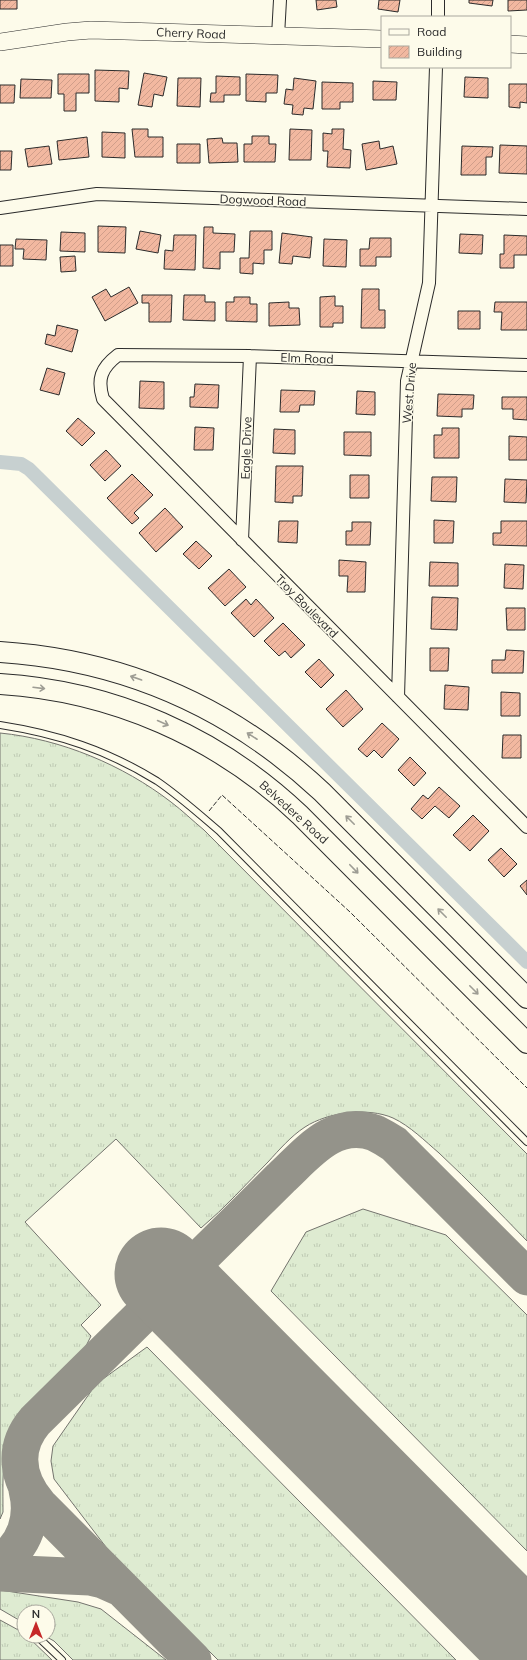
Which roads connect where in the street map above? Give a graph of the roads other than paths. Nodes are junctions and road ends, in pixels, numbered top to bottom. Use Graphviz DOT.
graph roads {
  1 [pos="280,0"];
  2 [pos="438,0"];
  3 [pos="438,16"];
  4 [pos="278,36"];
  5 [pos="381,39"];
  6 [pos="0,42"];
  7 [pos="511,44"];
  8 [pos="527,45"];
  9 [pos="436,68"];
  10 [pos="431,205"];
  11 [pos="0,208"];
  12 [pos="527,209"];
  13 [pos="250,356"];
  14 [pos="411,361"];
  15 [pos="527,365"];
  16 [pos="100,379"];
  17 [pos="242,540"];
  18 [pos="0,652"];
  19 [pos="0,684"];
  20 [pos="398,698"];
  21 [pos="0,725"];
  22 [pos="527,827"];
  23 [pos="469,940"];
  24 [pos="446,962"];
  25 [pos="527,998"];
  26 [pos="527,1043"];
  27 [pos="527,1142"];
  28 [pos="46,1644"];
  29 [pos="62,1660"];
  1 -- 4 [label="street"];
  2 -- 3 [label="street"];
  4 -- 5 [label="street, Cherry Road"];
  4 -- 6 [label="street, Cherry Road"];
  7 -- 8 [label="street"];
  9 -- 10 [label="street, West Drive"];
  10 -- 11 [label="street, Dogwood Road"];
  10 -- 12 [label="street, Dogwood Road"];
  10 -- 14 [label="street, West Drive"];
  13 -- 14 [label="street, Elm Road"];
  13 -- 16 [label="street, Elm Road"];
  13 -- 17 [label="street, Eagle Drive"];
  14 -- 15 [label="street, Elm Road"];
  14 -- 20 [label="street, West Drive"];
  16 -- 17 [label="street, Troy Boulevard"];
  17 -- 20 [label="street, Troy Boulevard"];
  23 -- 18 [label="main road, one-way"];
  19 -- 24 [label="main road, Belvedere Road, one-way"];
  20 -- 22 [label="street, Troy Boulevard"];
  21 -- 27 [label="lane"];
  23 -- 24 [label="main road"];
  23 -- 25 [label="main road"];
  24 -- 26 [label="main road, Belvedere Road, one-way"];
  28 -- 29 [label="lane"];
}
